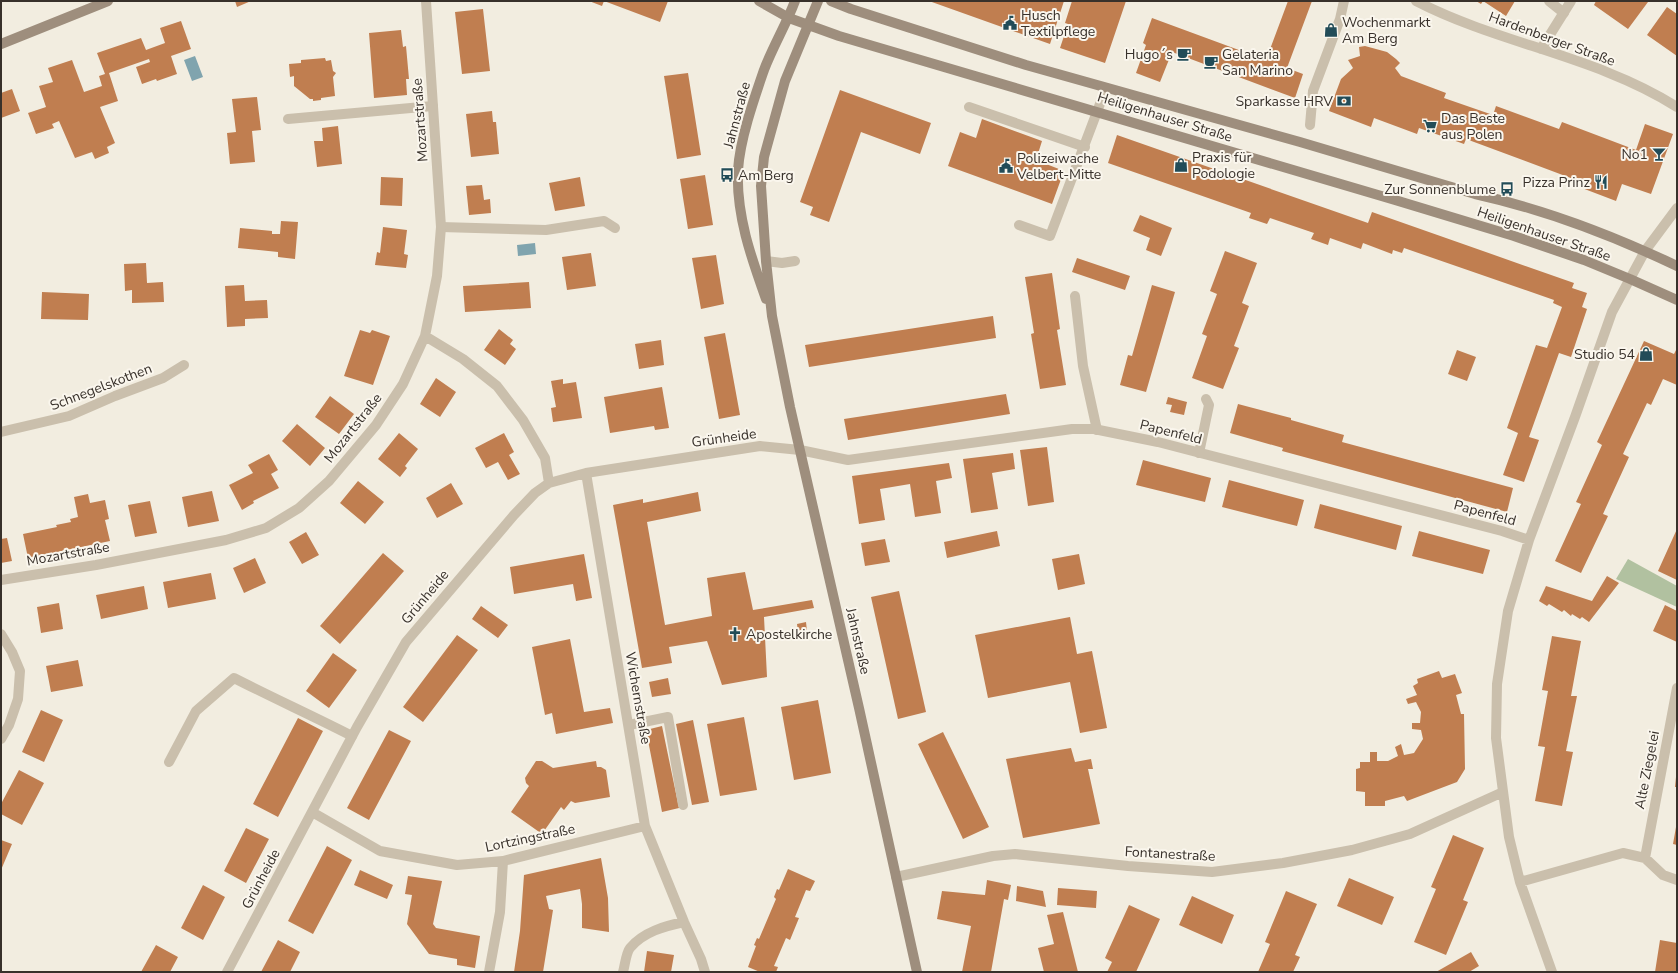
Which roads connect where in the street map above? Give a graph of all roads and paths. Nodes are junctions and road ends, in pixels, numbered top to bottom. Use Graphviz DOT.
graph roads {
  1 [pos="108,1"];
  2 [pos="426,1"];
  3 [pos="759,1"];
  4 [pos="795,1"];
  5 [pos="818,1"];
  6 [pos="832,1"];
  7 [pos="1344,1"];
  8 [pos="1416,1"];
  9 [pos="1549,1"];
  10 [pos="1571,1"];
  11 [pos="1564,13"];
  12 [pos="789,18"];
  13 [pos="807,25"];
  14 [pos="1,44"];
  15 [pos="1541,49"];
  16 [pos="1106,88"];
  17 [pos="433,106"];
  18 [pos="969,107"];
  19 [pos="1677,107"];
  20 [pos="1097,112"];
  21 [pos="288,119"];
  22 [pos="1310,125"];
  23 [pos="1085,147"];
  24 [pos="1677,208"];
  25 [pos="1019,225"];
  26 [pos="441,226"];
  27 [pos="615,228"];
  28 [pos="1645,251"];
  29 [pos="766,261"];
  30 [pos="795,261"];
  31 [pos="1677,266"];
  32 [pos="1630,279"];
  33 [pos="1075,296"];
  34 [pos="1677,300"];
  35 [pos="772,316"];
  36 [pos="425,336"];
  37 [pos="184,366"];
  38 [pos="1206,399"];
  39 [pos="1097,430"];
  40 [pos="1,432"];
  41 [pos="800,450"];
  42 [pos="1199,453"];
  43 [pos="586,473"];
  44 [pos="549,483"];
  45 [pos="1529,540"];
  46 [pos="1,580"];
  47 [pos="1,634"];
  48 [pos="1677,688"];
  49 [pos="628,725"];
  50 [pos="352,736"];
  51 [pos="1,739"];
  52 [pos="169,762"];
  53 [pos="1503,792"];
  54 [pos="683,805"];
  55 [pos="312,812"];
  56 [pos="645,826"];
  57 [pos="1645,858"];
  58 [pos="502,861"];
  59 [pos="896,876"];
  60 [pos="1677,880"];
  61 [pos="1520,882"];
  62 [pos="684,922"];
  63 [pos="227,972"];
  64 [pos="489,972"];
  65 [pos="623,972"];
  66 [pos="705,972"];
  67 [pos="917,972"];
  68 [pos="1552,972"];
  1 -- 14 [label="main road"];
  2 -- 17 [label="street, Mozartstraße"];
  3 -- 12 [label="main road, Heiligenhauser Straße"];
  4 -- 12 [label="main road, Jahnstraße"];
  5 -- 13 [label="main road, Jahnstraße"];
  6 -- 16 [label="main road, Heiligenhauser Straße"];
  7 -- 22 [label="street"];
  8 -- 15 [label="street, Hardenberger Straße"];
  9 -- 11 [label="street"];
  10 -- 11 [label="street"];
  11 -- 15 [label="street"];
  12 -- 13 [label="main road, Heiligenhauser Straße"];
  12 -- 35 [label="main road, Jahnstraße"];
  13 -- 20 [label="main road, Heiligenhauser Straße"];
  13 -- 29 [label="main road, Jahnstraße"];
  15 -- 19 [label="street, Hardenberger Straße"];
  16 -- 20 [label="street"];
  16 -- 28 [label="main road, Heiligenhauser Straße"];
  17 -- 21 [label="street"];
  17 -- 26 [label="street, Mozartstraße"];
  18 -- 23 [label="street"];
  20 -- 23 [label="street"];
  20 -- 32 [label="main road, Heiligenhauser Straße"];
  23 -- 25 [label="street"];
  24 -- 28 [label="street"];
  26 -- 27 [label="street"];
  26 -- 36 [label="street, Mozartstraße"];
  28 -- 31 [label="main road, Heiligenhauser Straße"];
  28 -- 32 [label="street"];
  29 -- 30 [label="street"];
  29 -- 35 [label="main road, Jahnstraße"];
  32 -- 34 [label="main road, Heiligenhauser Straße"];
  32 -- 45 [label="street"];
  33 -- 39 [label="street"];
  35 -- 41 [label="main road, Jahnstraße"];
  36 -- 44 [label="street"];
  36 -- 46 [label="street, Mozartstraße"];
  37 -- 40 [label="street, Schnegelskothen"];
  38 -- 42 [label="street"];
  39 -- 41 [label="street, Papenfeld"];
  39 -- 42 [label="street, Papenfeld"];
  41 -- 43 [label="street, Grünheide"];
  41 -- 59 [label="main road, Jahnstraße"];
  42 -- 45 [label="street, Papenfeld"];
  43 -- 44 [label="street, Grünheide"];
  43 -- 49 [label="street, Wichernstraße"];
  44 -- 50 [label="street, Grünheide"];
  45 -- 53 [label="street"];
  47 -- 51 [label="street"];
  48 -- 57 [label="street, Alte Ziegelei"];
  49 -- 54 [label="street"];
  49 -- 56 [label="street, Wichernstraße"];
  50 -- 52 [label="street"];
  50 -- 55 [label="street, Grünheide"];
  53 -- 59 [label="street, Fontanestraße"];
  53 -- 61 [label="street"];
  55 -- 58 [label="street, Lortzingstraße"];
  55 -- 63 [label="street, Grünheide"];
  56 -- 58 [label="street, Lortzingstraße"];
  56 -- 62 [label="street, Wichernstraße"];
  57 -- 60 [label="street"];
  57 -- 61 [label="street"];
  58 -- 64 [label="street"];
  59 -- 67 [label="main road, Jahnstraße"];
  61 -- 68 [label="street"];
  62 -- 65 [label="street"];
  62 -- 66 [label="street, Wichernstraße"];
}
